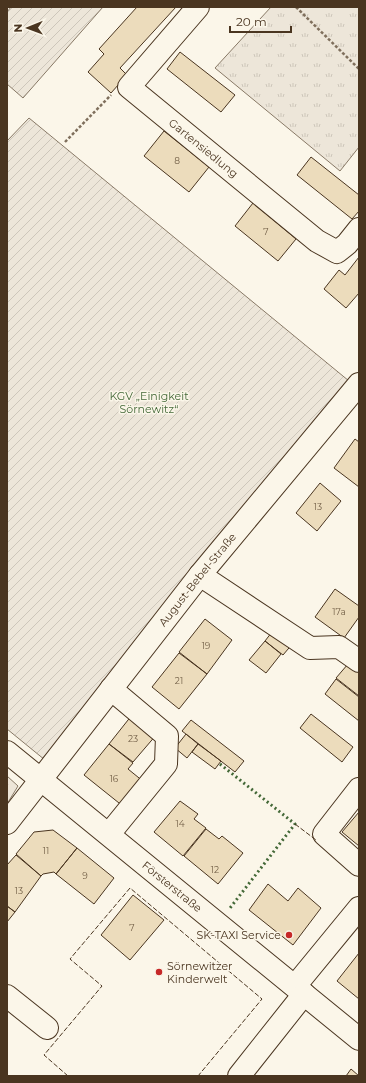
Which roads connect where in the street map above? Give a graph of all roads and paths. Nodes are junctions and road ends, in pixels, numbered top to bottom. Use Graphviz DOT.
graph roads {
  1 [pos="198,7"];
  2 [pos="296,7"];
  3 [pos="359,69"];
  4 [pos="129,87"];
  5 [pos="65,142"];
  6 [pos="359,229"];
  7 [pos="359,384"];
  8 [pos="200,575"];
  9 [pos="359,661"];
  10 [pos="110,689"];
  11 [pos="7,752"];
  12 [pos="40,779"];
  13 [pos="359,789"];
  14 [pos="7,823"];
  15 [pos="109,834"];
  16 [pos="359,865"];
  17 [pos="359,908"];
  18 [pos="300,990"];
  19 [pos="7,996"];
  20 [pos="47,1028"];
  21 [pos="359,1039"];
  22 [pos="239,1076"];
  1 -- 4 [label="street"];
  2 -- 3 [label="path"];
  4 -- 5 [label="path"];
  4 -- 6 [label="street, Gartensiedlung"];
  7 -- 8 [label="street, August-Bebel-Straße"];
  8 -- 9 [label="street"];
  8 -- 10 [label="street, August-Bebel-Straße"];
  10 -- 12 [label="street, August-Bebel-Straße"];
  10 -- 15 [label="street"];
  11 -- 12 [label="street, Försterstraße"];
  12 -- 14 [label="street"];
  12 -- 15 [label="street, Försterstraße"];
  13 -- 16 [label="street"];
  15 -- 18 [label="street, Försterstraße"];
  17 -- 18 [label="street"];
  18 -- 21 [label="street, Försterstraße"];
  18 -- 22 [label="street"];
  19 -- 20 [label="street"];
}
